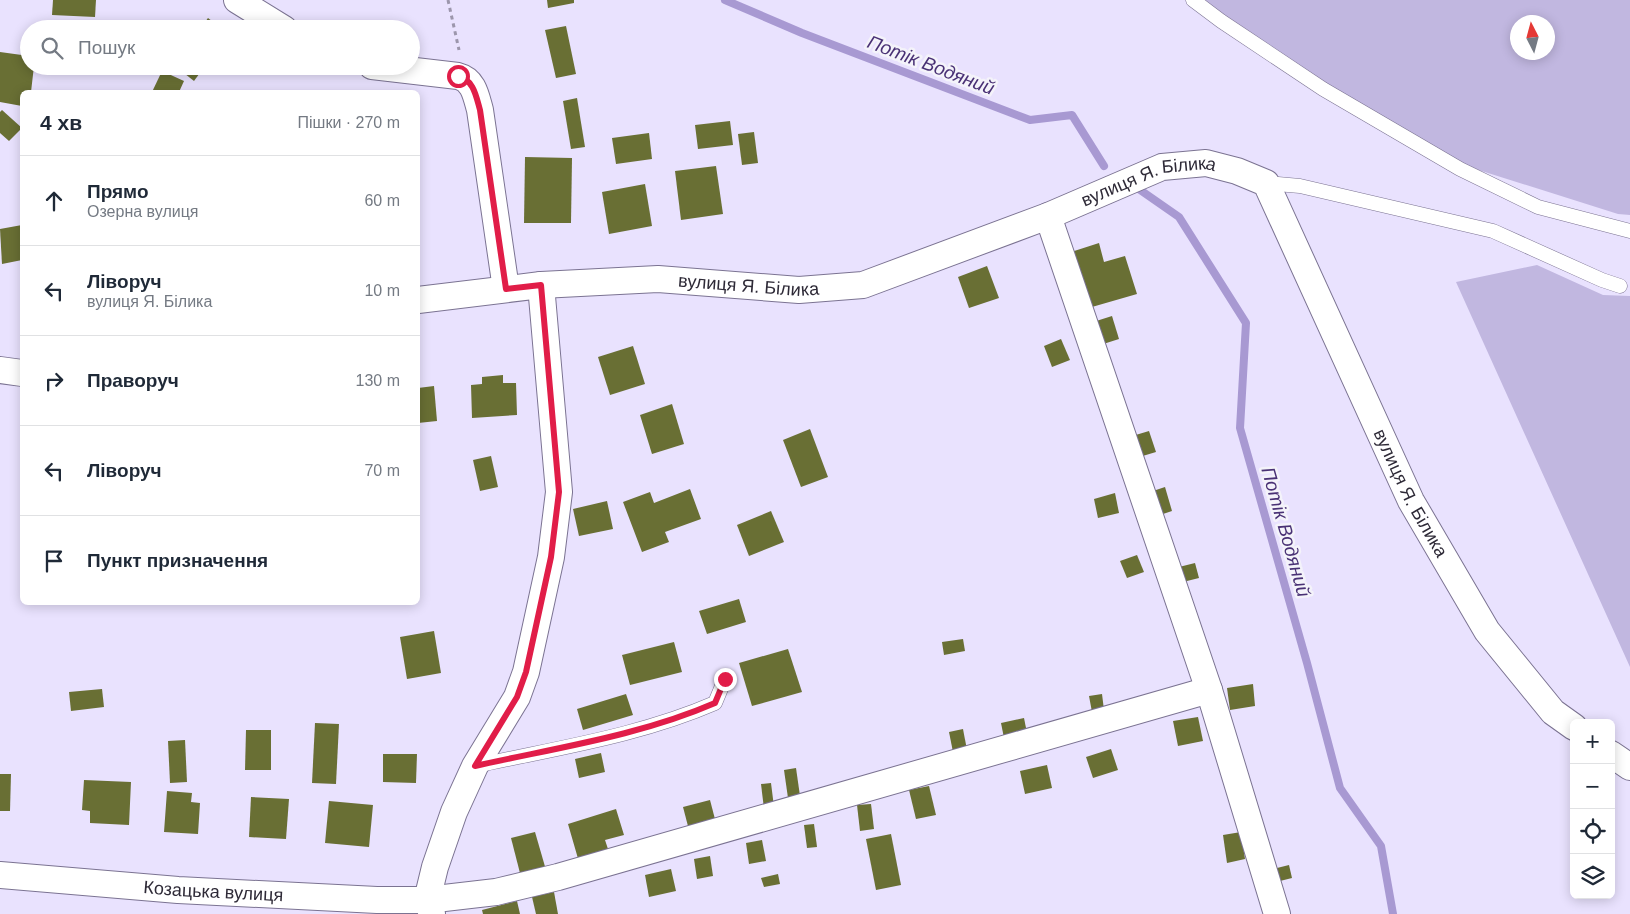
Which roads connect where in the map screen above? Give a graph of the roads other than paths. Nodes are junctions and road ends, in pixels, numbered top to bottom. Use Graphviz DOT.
graph roads {
  1 [pos="237,0"];
  2 [pos="1193,0"];
  3 [pos="269,20"];
  4 [pos="420,72"];
  5 [pos="1266,183"];
  6 [pos="1048,216"];
  7 [pos="1630,231"];
  8 [pos="541,285"];
  9 [pos="1620,286"];
  10 [pos="506,289"];
  11 [pos="420,300"];
  12 [pos="0,370"];
  13 [pos="20,373"];
  14 [pos="725,679"];
  15 [pos="1209,690"];
  16 [pos="1570,724"];
  17 [pos="1615,757"];
  18 [pos="475,766"];
  19 [pos="1630,767"];
  20 [pos="0,875"];
  21 [pos="429,907"];
  22 [pos="1277,914"];
  1 -- 3 [label="street"];
  2 -- 7 [label="lane"];
  4 -- 10 [label="street"];
  5 -- 6 [label="street, вулиця Я. Білика"];
  5 -- 9 [label="lane"];
  5 -- 16 [label="street, вулиця Я. Білика"];
  6 -- 8 [label="street, вулиця Я. Білика"];
  6 -- 15 [label="street"];
  8 -- 10 [label="street, вулиця Я. Білика"];
  8 -- 18 [label="street"];
  10 -- 11 [label="street, вулиця Я. Білика"];
  12 -- 13 [label="street"];
  14 -- 18 [label="lane"];
  15 -- 21 [label="street, Козацька вулиця"];
  15 -- 22 [label="street"];
  17 -- 19 [label="street"];
  18 -- 21 [label="street"];
  20 -- 21 [label="street, Козацька вулиця"];
}
